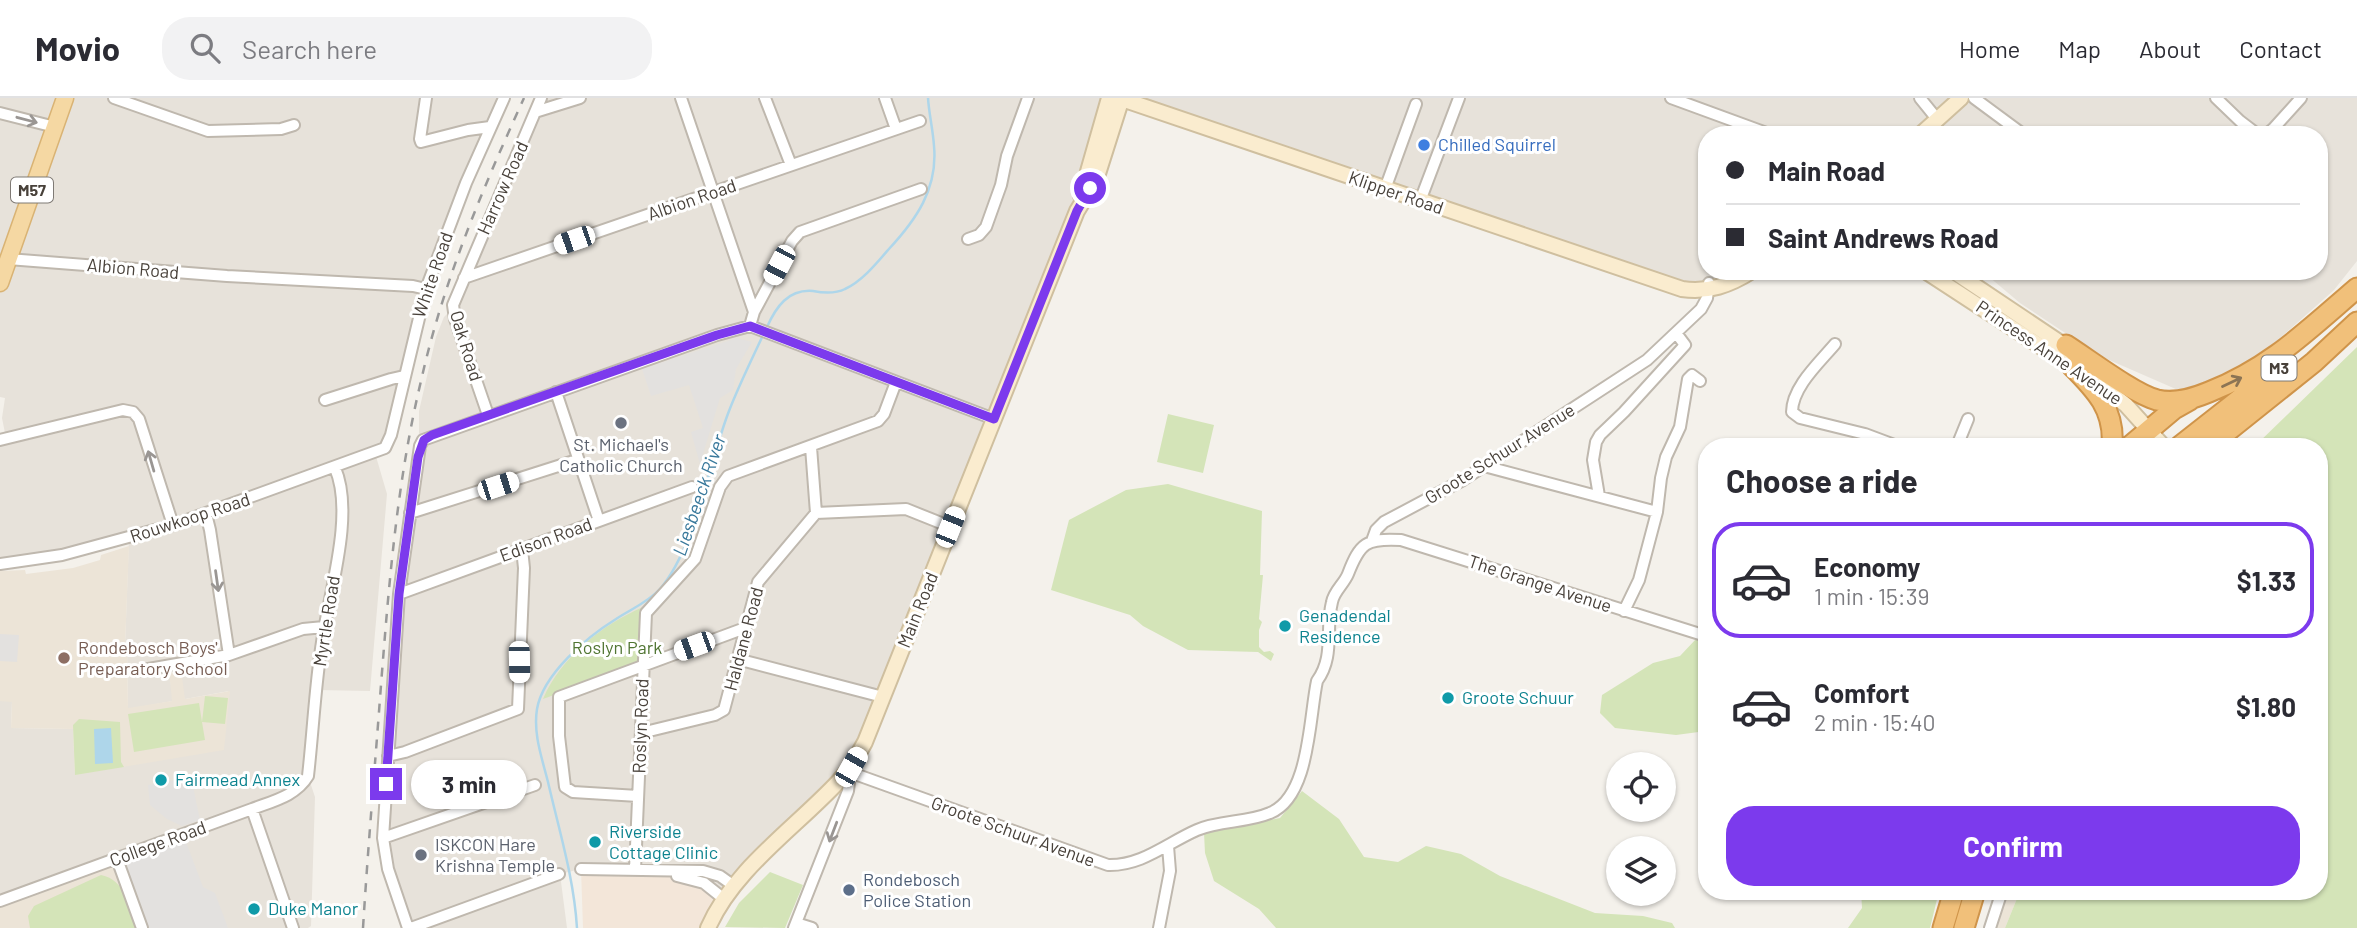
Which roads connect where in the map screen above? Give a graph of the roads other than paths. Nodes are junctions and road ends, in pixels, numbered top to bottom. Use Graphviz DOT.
graph roads {
  1 [pos="65,98"];
  2 [pos="114,98"];
  3 [pos="426,98"];
  4 [pos="504,98"];
  5 [pos="541,98"];
  6 [pos="580,98"];
  7 [pos="681,98"];
  8 [pos="765,98"];
  9 [pos="885,98"];
  10 [pos="1028,98"];
  11 [pos="1109,98"];
  12 [pos="1121,98"];
  13 [pos="1459,98"];
  14 [pos="1671,98"];
  15 [pos="1920,98"];
  16 [pos="1961,98"];
  17 [pos="1974,98"];
  18 [pos="2216,98"];
  19 [pos="2301,98"];
  20 [pos="1416,104"];
  21 [pos="535,112"];
  22 [pos="0,113"];
  23 [pos="1937,119"];
  24 [pos="920,121"];
  25 [pos="294,125"];
  26 [pos="1747,126"];
  27 [pos="1930,126"];
  28 [pos="2012,126"];
  29 [pos="2245,126"];
  30 [pos="2276,126"];
  31 [pos="55,127"];
  32 [pos="490,127"];
  33 [pos="896,129"];
  34 [pos="791,165"];
  35 [pos="921,189"];
  36 [pos="1385,189"];
  37 [pos="714,192"];
  38 [pos="1420,201"];
  39 [pos="1077,211"];
  40 [pos="968,239"];
  41 [pos="8,259"];
  42 [pos="464,278"];
  43 [pos="1719,280"];
  44 [pos="1736,280"];
  45 [pos="1940,280"];
  46 [pos="1944,280"];
  47 [pos="1967,280"];
  48 [pos="0,283"];
  49 [pos="1709,286"];
  50 [pos="1951,287"];
  51 [pos="2357,288"];
  52 [pos="426,289"];
  53 [pos="2357,294"];
  54 [pos="754,312"];
  55 [pos="2357,322"];
  56 [pos="754,327"];
  57 [pos="1676,333"];
  58 [pos="1835,344"];
  59 [pos="2066,345"];
  60 [pos="2073,366"];
  61 [pos="404,376"];
  62 [pos="1700,381"];
  63 [pos="896,382"];
  64 [pos="556,392"];
  65 [pos="325,400"];
  66 [pos="2190,400"];
  67 [pos="488,415"];
  68 [pos="994,419"];
  69 [pos="1968,419"];
  70 [pos="2153,427"];
  71 [pos="1876,438"];
  72 [pos="1960,438"];
  73 [pos="2112,438"];
  74 [pos="2140,438"];
  75 [pos="2159,438"];
  76 [pos="2165,438"];
  77 [pos="2200,438"];
  78 [pos="2201,438"];
  79 [pos="0,440"];
  80 [pos="811,447"];
  81 [pos="375,453"];
  82 [pos="577,460"];
  83 [pos="1484,466"];
  84 [pos="335,468"];
  85 [pos="692,487"];
  86 [pos="1599,496"];
  87 [pos="1657,512"];
  88 [pos="410,513"];
  89 [pos="816,513"];
  90 [pos="206,514"];
  91 [pos="599,521"];
  92 [pos="173,525"];
  93 [pos="950,527"];
  94 [pos="1372,541"];
  95 [pos="522,549"];
  96 [pos="0,564"];
  97 [pos="399,594"];
  98 [pos="1624,611"];
  99 [pos="324,627"];
  100 [pos="745,628"];
  101 [pos="1698,634"];
  102 [pos="229,655"];
  103 [pos="737,659"];
  104 [pos="643,665"];
  105 [pos="137,671"];
  106 [pos="883,697"];
  107 [pos="641,733"];
  108 [pos="388,756"];
  109 [pos="851,770"];
  110 [pos="308,776"];
  111 [pos="535,785"];
  112 [pos="638,796"];
  113 [pos="252,809"];
  114 [pos="383,838"];
  115 [pos="1168,846"];
  116 [pos="117,859"];
  117 [pos="581,869"];
  118 [pos="635,870"];
  119 [pos="650,870"];
  120 [pos="559,874"];
  121 [pos="734,886"];
  122 [pos="724,898"];
  123 [pos="1951,900"];
  124 [pos="1972,900"];
  125 [pos="1999,900"];
  126 [pos="0,901"];
  127 [pos="795,926"];
  128 [pos="142,928"];
  129 [pos="293,928"];
  130 [pos="410,928"];
  131 [pos="708,928"];
  132 [pos="812,928"];
  133 [pos="1159,928"];
  134 [pos="1943,928"];
  135 [pos="1964,928"];
  136 [pos="1990,928"];
  1 -- 31 [label="main road, M57"];
  2 -- 25 [label="street"];
  3 -- 32 [label="street"];
  4 -- 32 [label="street, White Road"];
  5 -- 21 [label="street, Harrow Road"];
  6 -- 21 [label="street"];
  7 -- 37 [label="street"];
  8 -- 34 [label="street"];
  9 -- 33 [label="street"];
  10 -- 40 [label="street"];
  11 -- 39 [label="main road, Main Road"];
  12 -- 36 [label="main road, Klipper Road"];
  12 -- 39 [label="main road, Main Road"];
  13 -- 38 [label="street"];
  14 -- 26 [label="street"];
  15 -- 23 [label="street"];
  16 -- 23 [label="main road"];
  17 -- 28 [label="street"];
  18 -- 29 [label="street"];
  19 -- 30 [label="street"];
  20 -- 36 [label="street"];
  21 -- 42 [label="street, Harrow Road"];
  22 -- 31 [label="street, one-way"];
  23 -- 27 [label="main road"];
  24 -- 33 [label="street, Albion Road"];
  31 -- 41 [label="main road, M57"];
  32 -- 52 [label="street, White Road"];
  33 -- 34 [label="street, Albion Road"];
  34 -- 37 [label="street, Albion Road"];
  35 -- 54 [label="street"];
  36 -- 38 [label="main road, Klipper Road"];
  37 -- 42 [label="street, Albion Road"];
  37 -- 54 [label="street"];
  38 -- 49 [label="main road, Klipper Road"];
  39 -- 68 [label="main road, Main Road"];
  41 -- 48 [label="main road, M57"];
  41 -- 52 [label="street, Albion Road"];
  42 -- 67 [label="street, Oak Road"];
  43 -- 49 [label="main road, Klipper Road"];
  44 -- 49 [label="main road, Klipper Road"];
  45 -- 50 [label="main road, Princess Anne Avenue"];
  46 -- 50 [label="main road"];
  47 -- 59 [label="main road, Princess Anne Avenue"];
  49 -- 57 [label="street, Groote Schuur Avenue"];
  50 -- 60 [label="main road, Princess Anne Avenue"];
  66 -- 51 [label="highway, one-way"];
  52 -- 61 [label="street, White Road"];
  53 -- 77 [label="highway, M3"];
  54 -- 56 [label="street"];
  55 -- 78 [label="highway, M3"];
  56 -- 63 [label="street"];
  56 -- 64 [label="street"];
  57 -- 83 [label="street, Groote Schuur Avenue"];
  57 -- 86 [label="street"];
  58 -- 71 [label="street"];
  59 -- 66 [label="highway"];
  59 -- 70 [label="main road, Princess Anne Avenue"];
  60 -- 70 [label="main road, Princess Anne Avenue"];
  60 -- 73 [label="highway"];
  61 -- 65 [label="street"];
  61 -- 81 [label="street, White Road"];
  62 -- 87 [label="street"];
  63 -- 68 [label="street"];
  63 -- 80 [label="street, Roslyn Road"];
  64 -- 67 [label="street"];
  64 -- 82 [label="street"];
  66 -- 70 [label="highway"];
  67 -- 88 [label="street"];
  68 -- 93 [label="main road, Main Road"];
  69 -- 72 [label="street"];
  70 -- 74 [label="highway"];
  70 -- 75 [label="main road, Princess Anne Avenue"];
  70 -- 76 [label="main road, Princess Anne Avenue"];
  92 -- 79 [label="street, one-way"];
  80 -- 89 [label="street"];
  80 -- 104 [label="street, Roslyn Road"];
  81 -- 84 [label="street, Rouwkoop Road"];
  82 -- 88 [label="street"];
  82 -- 91 [label="street"];
  83 -- 86 [label="street"];
  83 -- 94 [label="street, Groote Schuur Avenue"];
  84 -- 90 [label="street, Rouwkoop Road"];
  84 -- 99 [label="street, Myrtle Road"];
  85 -- 91 [label="street, Edison Road"];
  86 -- 87 [label="street"];
  87 -- 98 [label="street"];
  88 -- 97 [label="street"];
  89 -- 93 [label="street"];
  89 -- 100 [label="street, Haldane Road"];
  90 -- 92 [label="street, Rouwkoop Road"];
  90 -- 102 [label="street, one-way"];
  91 -- 95 [label="street, Edison Road"];
  92 -- 96 [label="street, Rouwkoop Road"];
  93 -- 106 [label="main road, Main Road"];
  94 -- 98 [label="street, The Grange Avenue"];
  94 -- 115 [label="street, Groote Schuur Avenue"];
  95 -- 97 [label="street, Edison Road"];
  95 -- 108 [label="street"];
  97 -- 108 [label="street"];
  98 -- 101 [label="street, The Grange Avenue"];
  99 -- 102 [label="street"];
  99 -- 110 [label="street, Myrtle Road"];
  100 -- 103 [label="street, Haldane Road"];
  100 -- 104 [label="street"];
  102 -- 105 [label="street"];
  103 -- 106 [label="street"];
  103 -- 107 [label="street, Haldane Road"];
  104 -- 107 [label="street, Roslyn Road"];
  104 -- 112 [label="street"];
  106 -- 109 [label="main road, Main Road"];
  107 -- 112 [label="street, Roslyn Road"];
  108 -- 114 [label="street"];
  109 -- 115 [label="street, Groote Schuur Avenue"];
  109 -- 121 [label="main road, Main Road"];
  109 -- 127 [label="street, one-way"];
  110 -- 113 [label="street, College Road"];
  111 -- 114 [label="street"];
  112 -- 118 [label="street, Roslyn Road"];
  113 -- 116 [label="street, College Road"];
  113 -- 129 [label="street"];
  114 -- 130 [label="street"];
  115 -- 133 [label="street"];
  116 -- 126 [label="street, College Road"];
  116 -- 128 [label="street"];
  117 -- 118 [label="street"];
  118 -- 119 [label="street"];
  119 -- 121 [label="street"];
  119 -- 122 [label="street"];
  120 -- 130 [label="street"];
  121 -- 122 [label="main road, Main Road"];
  122 -- 131 [label="main road, Main Road"];
  123 -- 134 [label="highway"];
  124 -- 135 [label="highway"];
  125 -- 136 [label="street"];
  127 -- 132 [label="street"];
}
